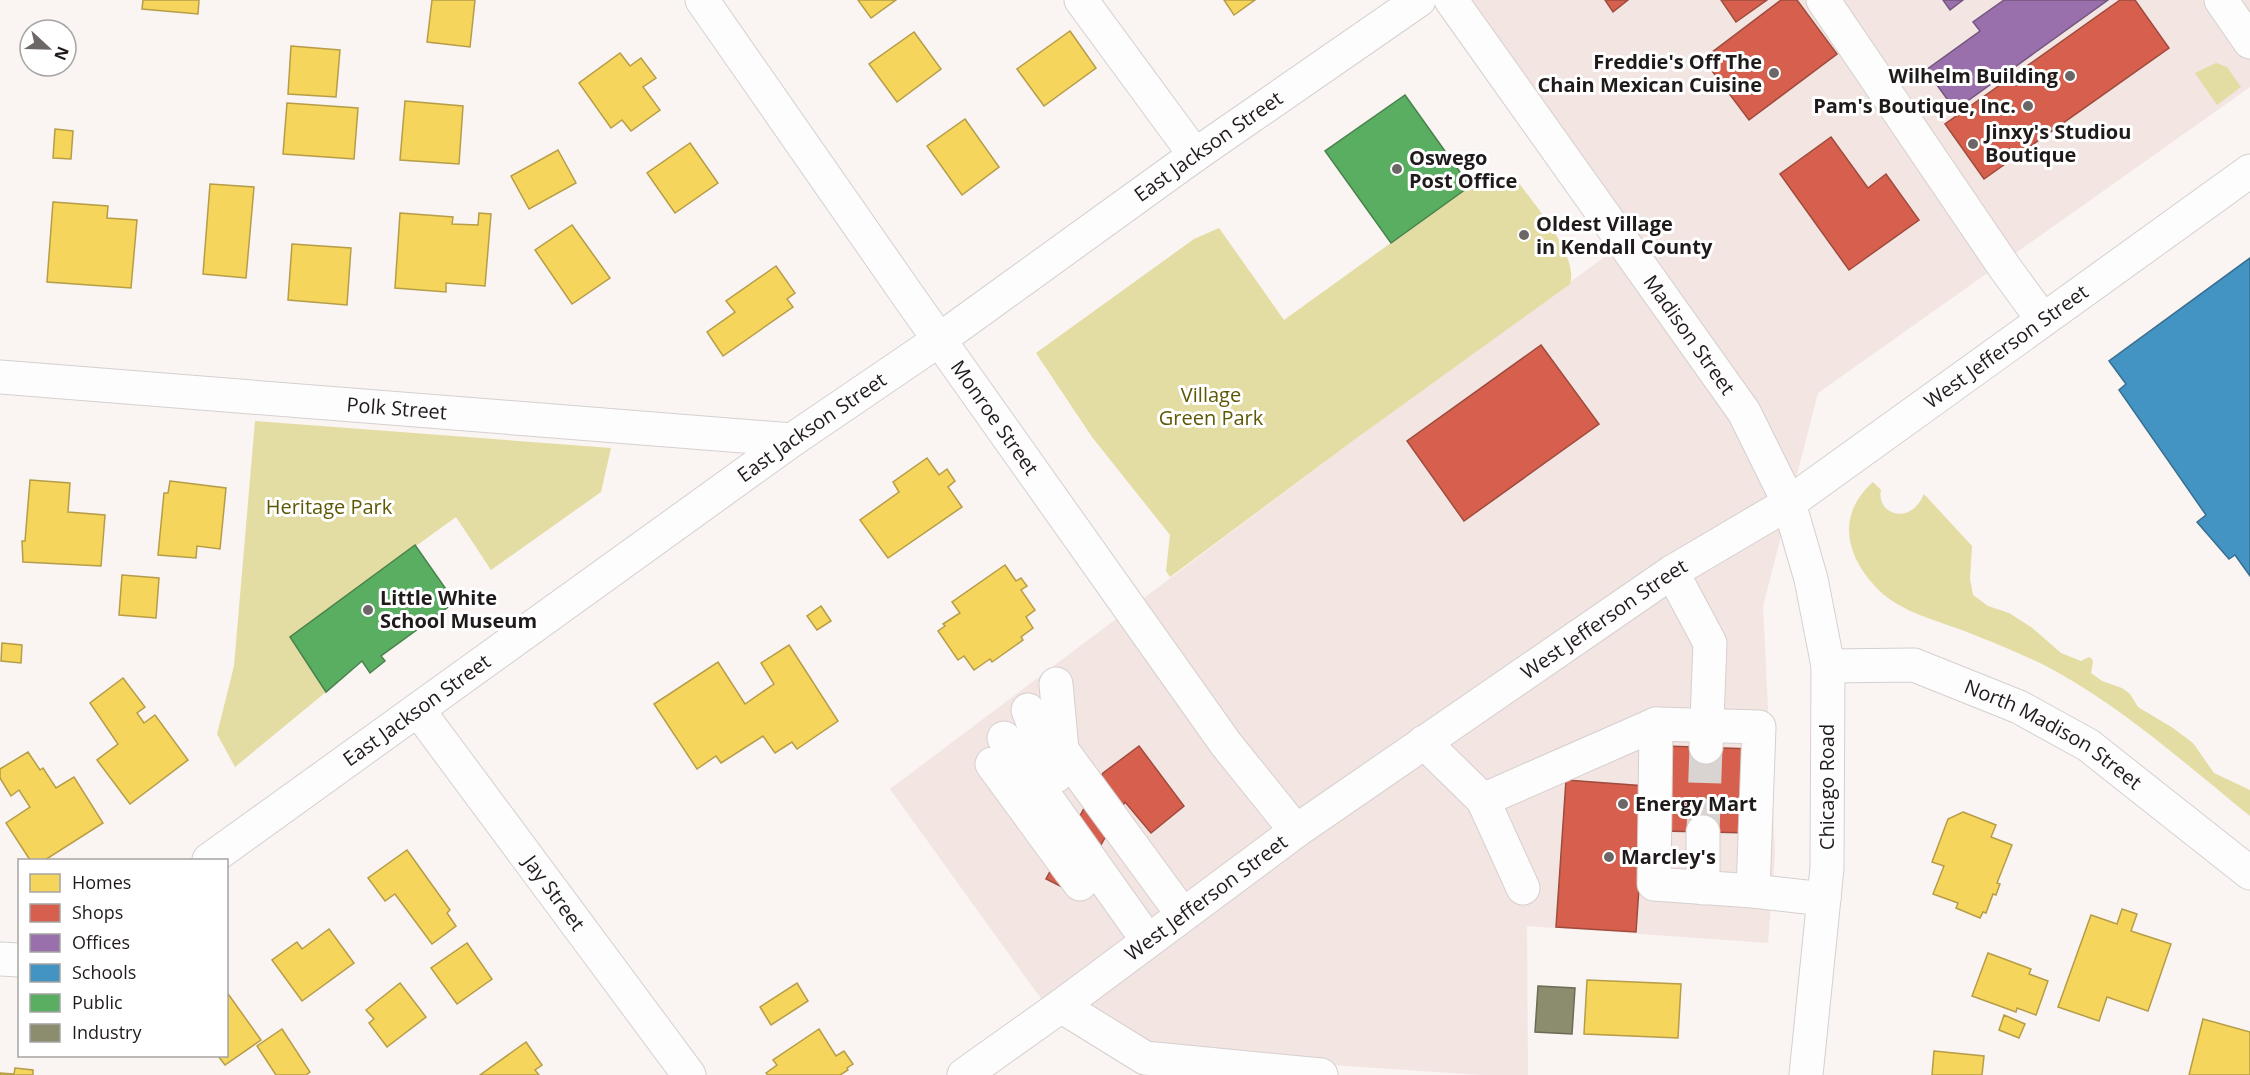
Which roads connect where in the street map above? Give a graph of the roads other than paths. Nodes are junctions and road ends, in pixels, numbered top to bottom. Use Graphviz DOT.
graph roads {
  1 [pos="702,0"];
  2 [pos="1081,0"];
  3 [pos="1419,0"];
  4 [pos="1451,0"];
  5 [pos="1823,0"];
  6 [pos="2221,0"];
  7 [pos="2250,42"];
  8 [pos="1195,155"];
  9 [pos="2250,171"];
  10 [pos="2043,320"];
  11 [pos="939,340"];
  12 [pos="0,377"];
  13 [pos="792,440"];
  14 [pos="1789,503"];
  15 [pos="1672,572"];
  16 [pos="1828,666"];
  17 [pos="1056,684"];
  18 [pos="418,710"];
  19 [pos="1028,710"];
  20 [pos="1656,724"];
  21 [pos="1707,737"];
  22 [pos="1424,742"];
  23 [pos="998,751"];
  24 [pos="1483,800"];
  25 [pos="1296,831"];
  26 [pos="1703,832"];
  27 [pos="213,859"];
  28 [pos="2250,873"];
  29 [pos="1523,888"];
  30 [pos="1703,888"];
  31 [pos="1753,891"];
  32 [pos="1824,899"];
  33 [pos="1157,934"];
  34 [pos="0,959"];
  35 [pos="18,960"];
  36 [pos="1061,1006"];
  37 [pos="689,1075"];
  38 [pos="964,1075"];
  39 [pos="1321,1075"];
  40 [pos="1806,1075"];
  1 -- 11 [label="street, Monroe Street"];
  2 -- 8 [label="street"];
  3 -- 8 [label="street, East Jackson Street"];
  4 -- 14 [label="street, Madison Street"];
  5 -- 10 [label="street"];
  6 -- 7 [label="street"];
  8 -- 11 [label="street, East Jackson Street"];
  9 -- 10 [label="street, West Jefferson Street"];
  10 -- 14 [label="street, West Jefferson Street"];
  11 -- 13 [label="street, East Jackson Street"];
  11 -- 25 [label="street, Monroe Street"];
  12 -- 13 [label="street, Polk Street"];
  13 -- 18 [label="street, East Jackson Street"];
  14 -- 15 [label="street, West Jefferson Street"];
  14 -- 16 [label="street, Chicago Road"];
  15 -- 21 [label="street"];
  15 -- 22 [label="street, West Jefferson Street"];
  16 -- 28 [label="street, North Madison Street"];
  16 -- 32 [label="street, Chicago Road"];
  17 -- 33 [label="street"];
  18 -- 27 [label="street, East Jackson Street"];
  18 -- 37 [label="street, Jay Street"];
  19 -- 33 [label="street"];
  20 -- 21 [label="street"];
  20 -- 24 [label="street"];
  20 -- 30 [label="street"];
  21 -- 31 [label="street"];
  22 -- 24 [label="street"];
  22 -- 25 [label="street, West Jefferson Street"];
  23 -- 33 [label="street"];
  24 -- 29 [label="street"];
  25 -- 33 [label="street, West Jefferson Street"];
  26 -- 30 [label="street"];
  30 -- 31 [label="street"];
  31 -- 32 [label="street"];
  32 -- 40 [label="street, Chicago Road"];
  33 -- 36 [label="street, West Jefferson Street"];
  34 -- 35 [label="street"];
  36 -- 38 [label="street, West Jefferson Street"];
  36 -- 39 [label="street"];
}
